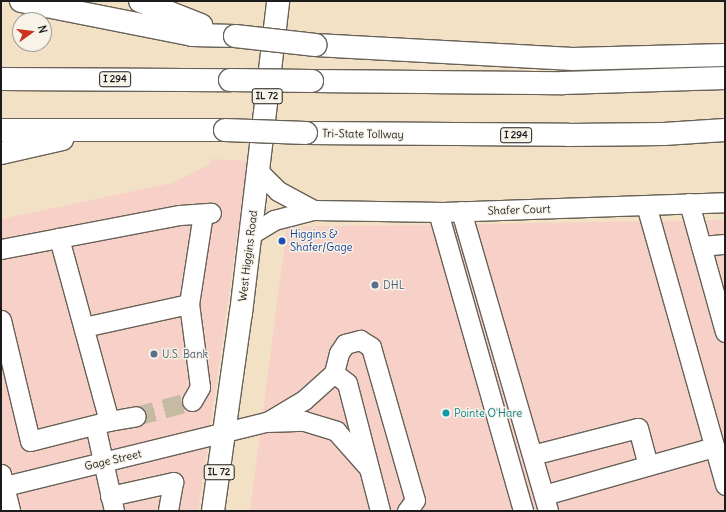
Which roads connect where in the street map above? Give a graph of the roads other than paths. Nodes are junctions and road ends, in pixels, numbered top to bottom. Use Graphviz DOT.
graph roads {
  1 [pos="21,1"];
  2 [pos="140,1"];
  3 [pos="278,1"];
  4 [pos="235,36"];
  5 [pos="724,55"];
  6 [pos="725,78"];
  7 [pos="1,79"];
  8 [pos="1,130"];
  9 [pos="725,130"];
  10 [pos="89,132"];
  11 [pos="1,153"];
  12 [pos="258,171"];
  13 [pos="725,202"];
  14 [pos="689,203"];
  15 [pos="646,205"];
  16 [pos="312,210"];
  17 [pos="461,211"];
  18 [pos="438,212"];
  19 [pos="251,234"];
  20 [pos="59,238"];
  21 [pos="725,244"];
  22 [pos="701,246"];
  23 [pos="1,249"];
  24 [pos="189,304"];
  25 [pos="1,320"];
  26 [pos="84,327"];
  27 [pos="725,332"];
  28 [pos="334,373"];
  29 [pos="192,401"];
  30 [pos="136,416"];
  31 [pos="266,422"];
  32 [pos="102,423"];
  33 [pos="226,434"];
  34 [pos="714,446"];
  35 [pos="532,455"];
  36 [pos="102,463"];
  37 [pos="648,466"];
  38 [pos="368,467"];
  39 [pos="2,482"];
  40 [pos="725,486"];
  41 [pos="546,503"];
  42 [pos="112,504"];
  43 [pos="10,511"];
  44 [pos="168,511"];
  45 [pos="213,511"];
  46 [pos="380,511"];
  47 [pos="407,511"];
  48 [pos="523,511"];
  1 -- 4 [label="main road"];
  2 -- 4 [label="main road"];
  3 -- 12 [label="main road, West Higgins Road / IL 72"];
  4 -- 5 [label="main road, bridge"];
  6 -- 7 [label="main road, I 294, bridge"];
  8 -- 10 [label="main road, Tri-State Tollway / I 294"];
  9 -- 10 [label="main road, Tri-State Tollway / I 294, bridge"];
  10 -- 11 [label="main road"];
  12 -- 16 [label="street, Shafer Court"];
  12 -- 19 [label="main road, West Higgins Road / IL 72"];
  13 -- 14 [label="street, Shafer Court"];
  14 -- 15 [label="street, Shafer Court"];
  14 -- 22 [label="street"];
  15 -- 17 [label="street, Shafer Court"];
  15 -- 34 [label="street"];
  16 -- 18 [label="street, Shafer Court"];
  16 -- 19 [label="street, Shafer Court"];
  17 -- 18 [label="street, Shafer Court"];
  17 -- 35 [label="street"];
  18 -- 48 [label="street"];
  19 -- 33 [label="main road, West Higgins Road / IL 72"];
  20 -- 23 [label="street"];
  20 -- 24 [label="street"];
  20 -- 26 [label="street"];
  21 -- 22 [label="street"];
  22 -- 27 [label="street"];
  24 -- 26 [label="street"];
  24 -- 29 [label="street"];
  25 -- 32 [label="street"];
  26 -- 32 [label="street"];
  28 -- 31 [label="street"];
  28 -- 38 [label="street"];
  28 -- 47 [label="street"];
  30 -- 32 [label="street"];
  31 -- 33 [label="street, Gage Street"];
  31 -- 38 [label="street"];
  32 -- 36 [label="street"];
  33 -- 36 [label="street, Gage Street"];
  33 -- 45 [label="main road, West Higgins Road / IL 72"];
  34 -- 37 [label="street"];
  34 -- 40 [label="street"];
  35 -- 37 [label="street"];
  35 -- 41 [label="street"];
  36 -- 39 [label="street, Gage Street"];
  36 -- 42 [label="street"];
  37 -- 41 [label="street"];
  38 -- 46 [label="street"];
  39 -- 43 [label="street"];
  42 -- 44 [label="street"];
}
